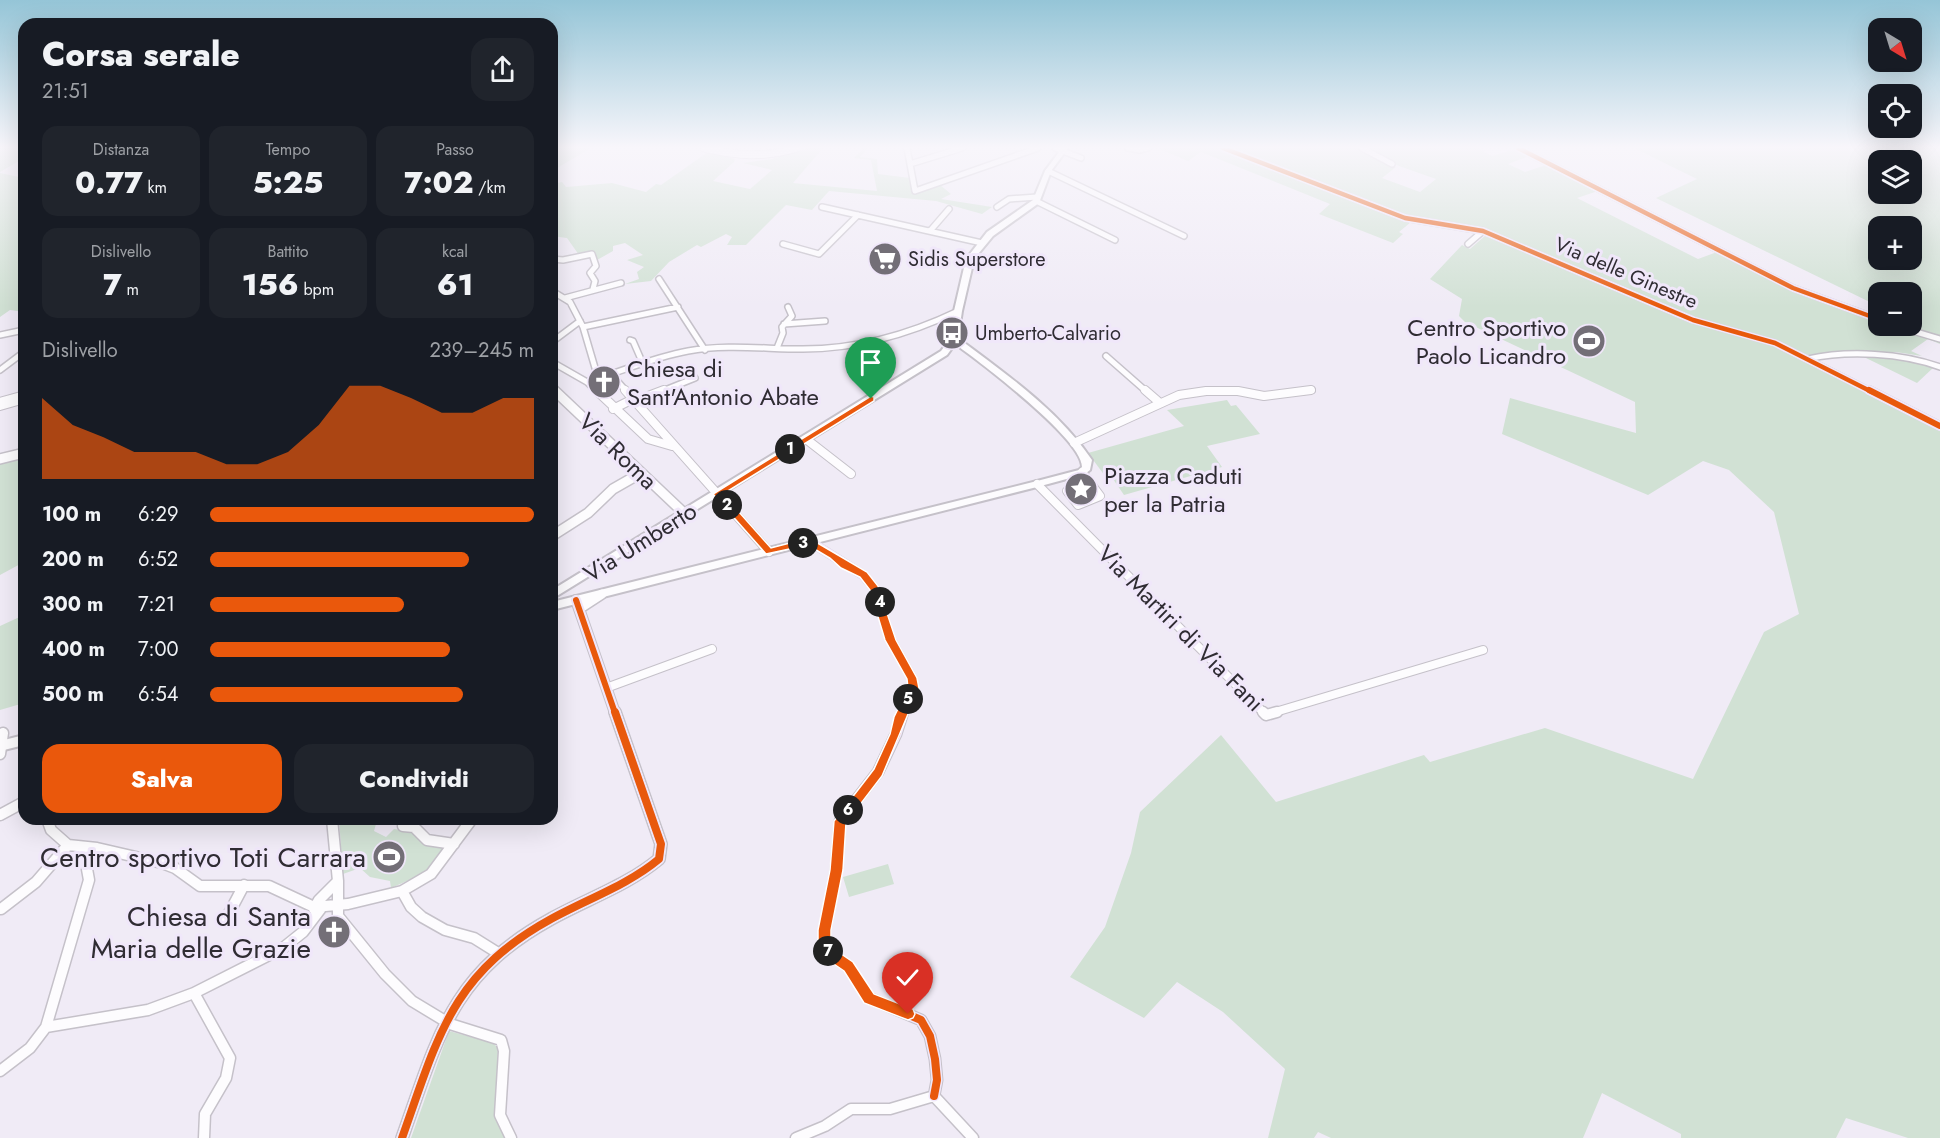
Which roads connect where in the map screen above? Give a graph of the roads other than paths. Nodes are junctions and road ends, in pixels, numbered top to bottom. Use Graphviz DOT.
graph roads {
  1 [pos="1006,201"];
  2 [pos="1034,201"];
  3 [pos="1041,201"];
  4 [pos="1111,201"];
  5 [pos="1361,201"];
  6 [pos="1622,201"];
  7 [pos="822,207"];
  8 [pos="997,207"];
  9 [pos="949,209"];
  10 [pos="858,215"];
  11 [pos="930,231"];
  12 [pos="1483,231"];
  13 [pos="1184,236"];
  14 [pos="1115,240"];
  15 [pos="982,243"];
  16 [pos="783,244"];
  17 [pos="1468,244"];
  18 [pos="558,259"];
  19 [pos="659,279"];
  20 [pos="621,284"];
  21 [pos="593,289"];
  22 [pos="558,294"];
  23 [pos="564,298"];
  24 [pos="678,307"];
  25 [pos="788,307"];
  26 [pos="958,310"];
  27 [pos="1868,315"];
  28 [pos="942,318"];
  29 [pos="825,321"];
  30 [pos="957,321"];
  31 [pos="581,324"];
  32 [pos="784,324"];
  33 [pos="18,331"];
  34 [pos="0,335"];
  35 [pos="1922,335"];
  36 [pos="558,338"];
  37 [pos="954,339"];
  38 [pos="1940,339"];
  39 [pos="630,340"];
  40 [pos="777,348"];
  41 [pos="705,350"];
  42 [pos="18,356"];
  43 [pos="1106,356"];
  44 [pos="1808,359"];
  45 [pos="643,364"];
  46 [pos="558,365"];
  47 [pos="1940,367"];
  48 [pos="0,370"];
  49 [pos="611,374"];
  50 [pos="598,378"];
  51 [pos="695,378"];
  52 [pos="587,382"];
  53 [pos="1312,390"];
  54 [pos="558,394"];
  55 [pos="634,400"];
  56 [pos="1160,403"];
  57 [pos="613,409"];
  58 [pos="1940,426"];
  59 [pos="806,439"];
  60 [pos="1074,443"];
  61 [pos="674,446"];
  62 [pos="18,454"];
  63 [pos="0,459"];
  64 [pos="1084,470"];
  65 [pos="641,473"];
  66 [pos="851,474"];
  67 [pos="1090,483"];
  68 [pos="1037,484"];
  69 [pos="717,494"];
  70 [pos="685,514"];
  71 [pos="558,532"];
  72 [pos="809,541"];
  73 [pos="769,552"];
  74 [pos="558,598"];
  75 [pos="558,601"];
  76 [pos="577,605"];
  77 [pos="712,649"];
  78 [pos="1483,650"];
  79 [pos="606,688"];
  80 [pos="18,741"];
  81 [pos="1,744"];
  82 [pos="18,805"];
  83 [pos="0,815"];
  84 [pos="49,825"];
  85 [pos="333,825"];
  86 [pos="468,825"];
  87 [pos="403,826"];
  88 [pos="454,844"];
  89 [pos="68,845"];
  90 [pos="83,847"];
  91 [pos="338,881"];
  92 [pos="244,885"];
  93 [pos="402,891"];
  94 [pos="315,906"];
  95 [pos="1,909"];
  96 [pos="341,909"];
  97 [pos="226,919"];
  98 [pos="498,953"];
  99 [pos="194,993"];
  100 [pos="446,1023"];
  101 [pos="46,1027"];
  102 [pos="0,1071"];
  103 [pos="934,1096"];
  104 [pos="204,1138"];
  105 [pos="402,1138"];
  106 [pos="511,1138"];
  107 [pos="796,1138"];
  108 [pos="972,1138"];
  1 -- 8 [label="street"];
  2 -- 15 [label="main road"];
  3 -- 14 [label="street"];
  4 -- 13 [label="street"];
  5 -- 12 [label="street, Via delle Ginestre"];
  6 -- 27 [label="street"];
  7 -- 10 [label="street"];
  9 -- 11 [label="street"];
  10 -- 11 [label="street"];
  10 -- 16 [label="street"];
  11 -- 15 [label="street"];
  12 -- 17 [label="street"];
  12 -- 44 [label="street, Via delle Ginestre"];
  15 -- 26 [label="main road"];
  18 -- 21 [label="street"];
  19 -- 24 [label="street"];
  20 -- 21 [label="street"];
  21 -- 23 [label="street"];
  22 -- 23 [label="street"];
  23 -- 31 [label="street"];
  24 -- 31 [label="street"];
  24 -- 41 [label="street"];
  25 -- 32 [label="street"];
  26 -- 28 [label="street"];
  26 -- 30 [label="main road"];
  28 -- 30 [label="street"];
  28 -- 40 [label="street"];
  29 -- 32 [label="street"];
  30 -- 37 [label="main road"];
  31 -- 36 [label="street"];
  31 -- 50 [label="street"];
  32 -- 40 [label="street"];
  33 -- 34 [label="street"];
  35 -- 38 [label="street"];
  37 -- 59 [label="main road, Via Umberto"];
  37 -- 60 [label="main road"];
  39 -- 45 [label="street"];
  40 -- 41 [label="street"];
  41 -- 45 [label="street"];
  42 -- 48 [label="street"];
  43 -- 56 [label="street"];
  44 -- 47 [label="street"];
  44 -- 58 [label="street, Via delle Ginestre"];
  45 -- 49 [label="street"];
  46 -- 52 [label="street"];
  49 -- 50 [label="street"];
  49 -- 55 [label="street"];
  50 -- 52 [label="street"];
  51 -- 55 [label="street"];
  52 -- 57 [label="street"];
  53 -- 56 [label="street"];
  54 -- 65 [label="street, Via Roma"];
  55 -- 57 [label="street"];
  55 -- 61 [label="street"];
  56 -- 60 [label="street"];
  57 -- 61 [label="street"];
  59 -- 66 [label="street"];
  59 -- 69 [label="main road, Via Umberto"];
  60 -- 64 [label="main road"];
  61 -- 69 [label="street"];
  62 -- 63 [label="street"];
  64 -- 67 [label="street"];
  64 -- 68 [label="main road"];
  65 -- 70 [label="street, Via Roma"];
  65 -- 71 [label="street"];
  68 -- 72 [label="main road"];
  68 -- 78 [label="street, Via Martiri di Via Fani"];
  69 -- 70 [label="main road, Via Umberto"];
  69 -- 73 [label="street"];
  70 -- 74 [label="main road, Via Umberto"];
  72 -- 73 [label="main road"];
  72 -- 103 [label="street"];
  73 -- 76 [label="main road"];
  75 -- 76 [label="main road"];
  76 -- 79 [label="street"];
  77 -- 79 [label="street"];
  79 -- 98 [label="street"];
  80 -- 81 [label="main road"];
  82 -- 83 [label="street"];
  84 -- 89 [label="street"];
  85 -- 91 [label="street"];
  86 -- 88 [label="street"];
  87 -- 88 [label="street"];
  88 -- 93 [label="street"];
  89 -- 90 [label="street"];
  89 -- 95 [label="street"];
  90 -- 92 [label="street"];
  90 -- 101 [label="street"];
  91 -- 94 [label="street"];
  91 -- 96 [label="street"];
  92 -- 94 [label="street"];
  92 -- 97 [label="street"];
  93 -- 96 [label="street"];
  93 -- 98 [label="street"];
  94 -- 96 [label="street"];
  94 -- 99 [label="street"];
  96 -- 100 [label="street"];
  98 -- 100 [label="street"];
  99 -- 101 [label="street"];
  99 -- 104 [label="street"];
  100 -- 105 [label="street"];
  100 -- 106 [label="street"];
  101 -- 102 [label="street"];
  103 -- 107 [label="street"];
  103 -- 108 [label="street"];
}
